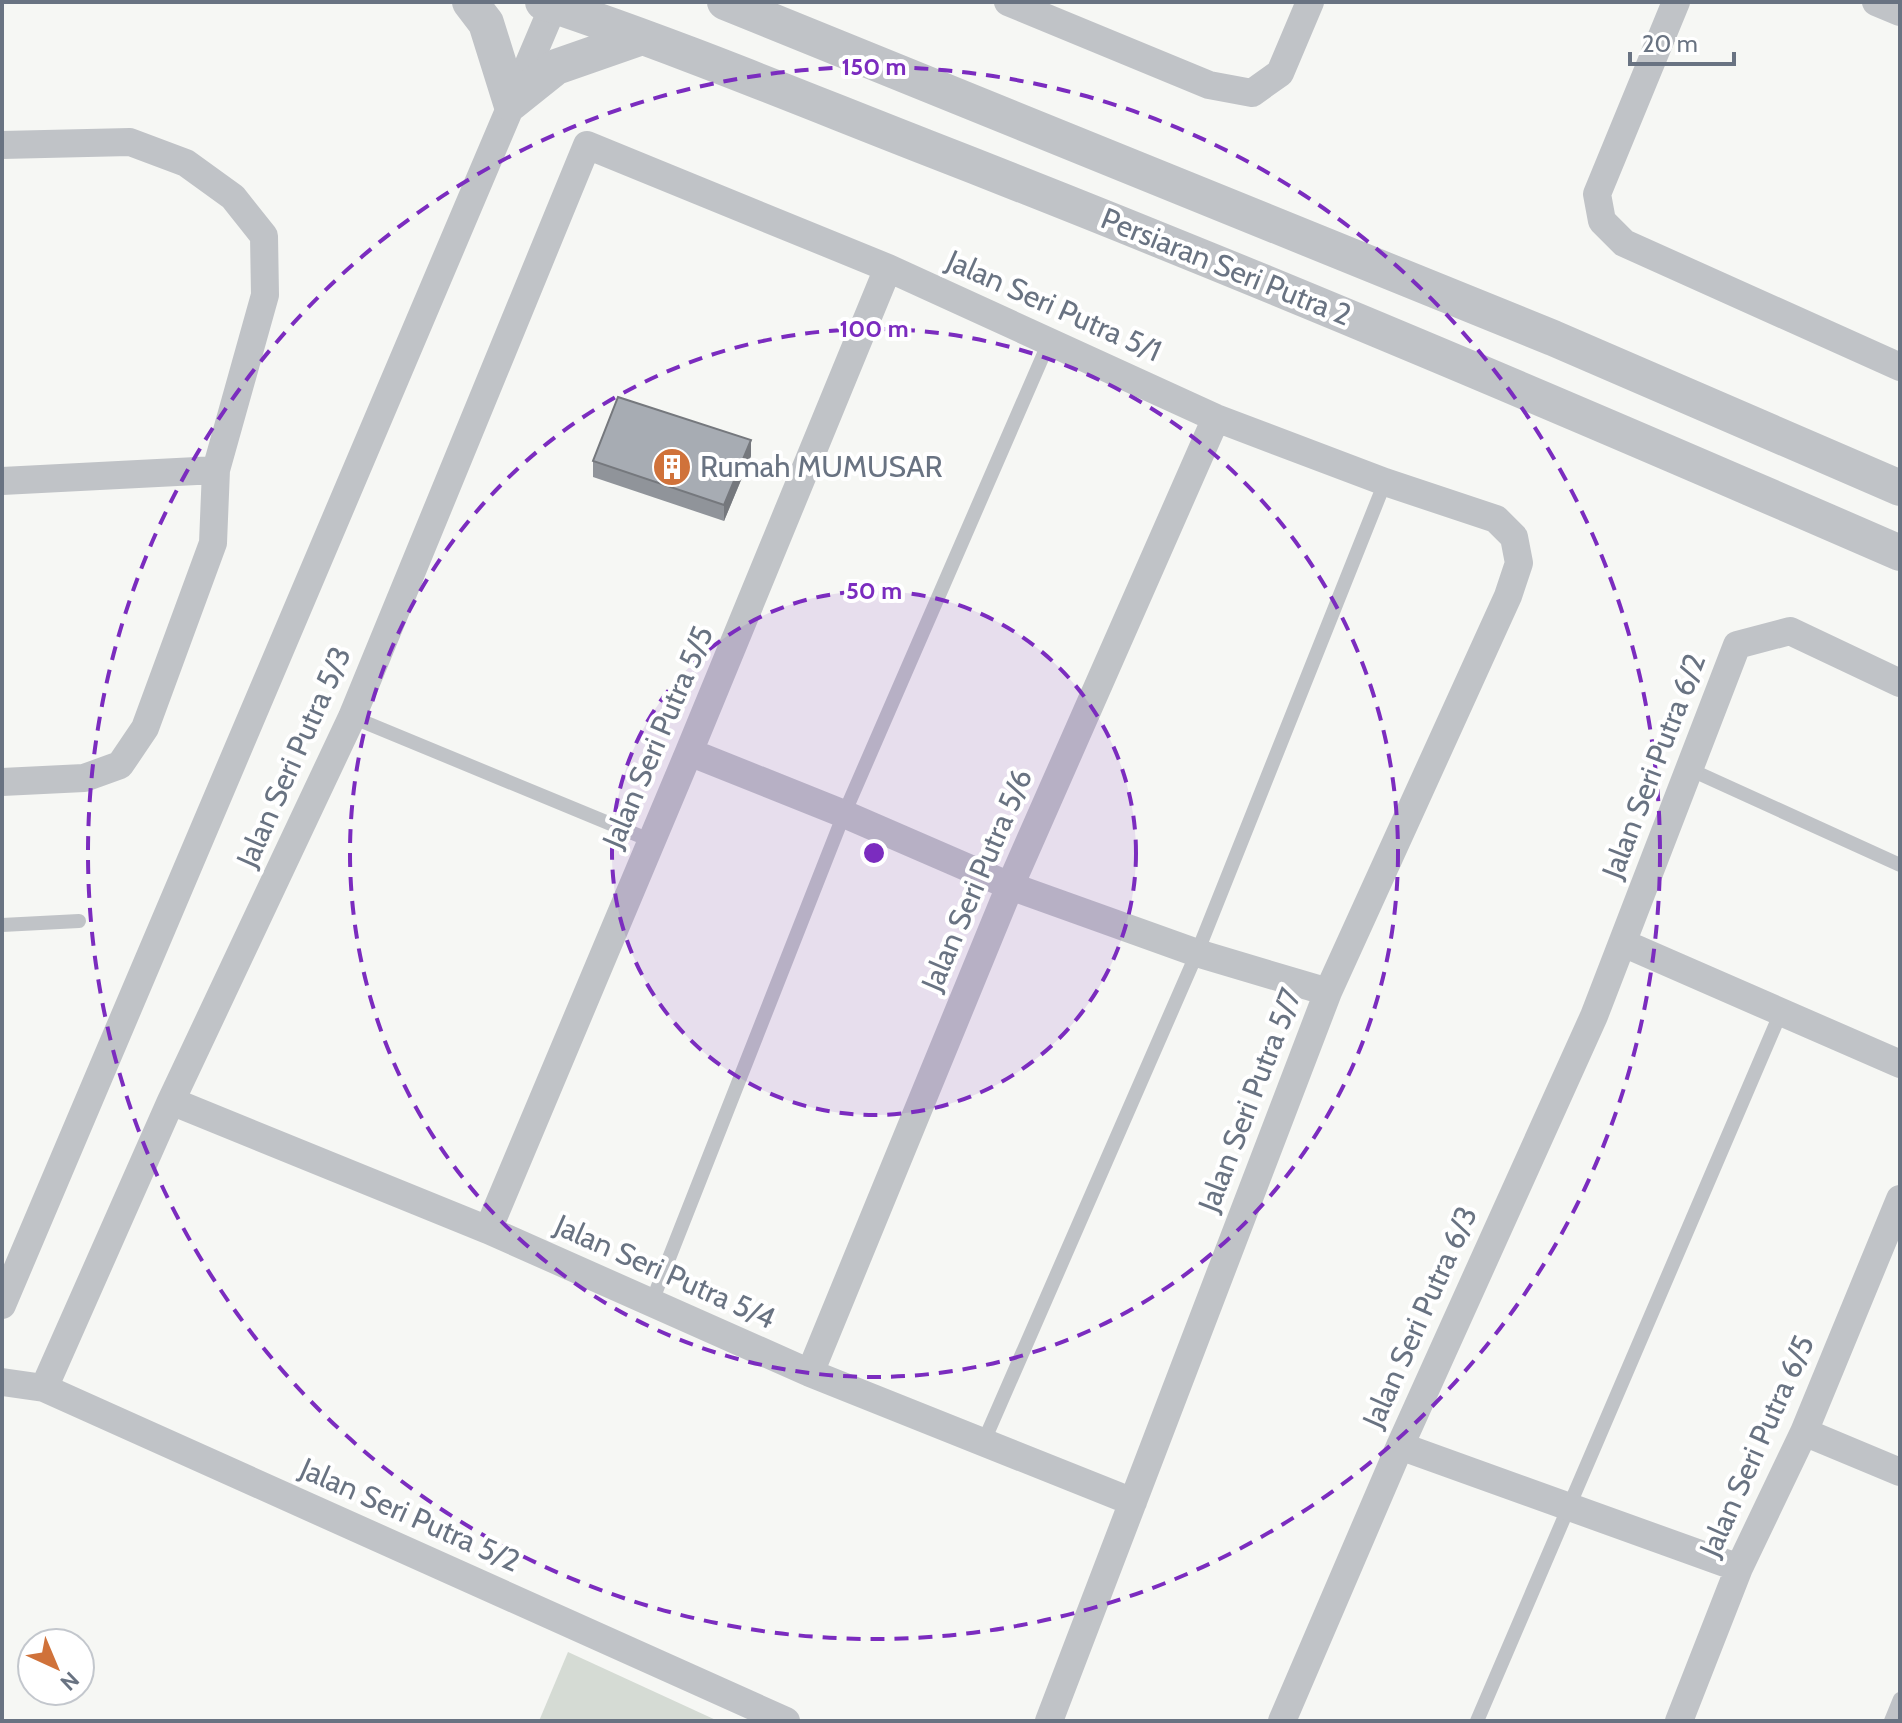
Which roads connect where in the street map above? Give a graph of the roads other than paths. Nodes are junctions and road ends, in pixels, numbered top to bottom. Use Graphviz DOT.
graph roads {
  1 [pos="470,2"];
  2 [pos="725,2"];
  3 [pos="1008,2"];
  4 [pos="1310,2"];
  5 [pos="1676,2"];
  6 [pos="1876,2"];
  7 [pos="550,3"];
  8 [pos="1900,12"];
  9 [pos="642,37"];
  10 [pos="511,103"];
  11 [pos="2,145"];
  12 [pos="587,145"];
  13 [pos="888,268"];
  14 [pos="1049,342"];
  15 [pos="1900,367"];
  16 [pos="1216,418"];
  17 [pos="216,470"];
  18 [pos="2,481"];
  19 [pos="1385,482"];
  20 [pos="1900,488"];
  21 [pos="1496,519"];
  22 [pos="1900,553"];
  23 [pos="1900,683"];
  24 [pos="352,717"];
  25 [pos="689,752"];
  26 [pos="1689,769"];
  27 [pos="2,782"];
  28 [pos="844,814"];
  29 [pos="652,841"];
  30 [pos="1900,865"];
  31 [pos="1010,886"];
  32 [pos="79,921"];
  33 [pos="2,925"];
  34 [pos="1623,943"];
  35 [pos="1197,953"];
  36 [pos="1328,992"];
  37 [pos="1781,1012"];
  38 [pos="1900,1064"];
  39 [pos="171,1101"];
  40 [pos="1900,1199"];
  41 [pos="488,1230"];
  42 [pos="1894,1232"];
  43 [pos="651,1304"];
  44 [pos="2,1305"];
  45 [pos="810,1373"];
  46 [pos="2,1382"];
  47 [pos="44,1388"];
  48 [pos="1804,1432"];
  49 [pos="984,1441"];
  50 [pos="1400,1446"];
  51 [pos="1900,1472"];
  52 [pos="1133,1502"];
  53 [pos="1567,1507"];
  54 [pos="1739,1568"];
  55 [pos="1900,1699"];
  56 [pos="786,1721"];
  57 [pos="1049,1721"];
  58 [pos="1282,1721"];
  59 [pos="1477,1721"];
  60 [pos="1679,1721"];
  61 [pos="1891,1721"];
  1 -- 10 [label="street"];
  2 -- 20 [label="street, Persiaran Seri Putra 2"];
  3 -- 4 [label="street"];
  5 -- 15 [label="street"];
  6 -- 8 [label="street"];
  7 -- 9 [label="street, Persiaran Seri Putra 2"];
  7 -- 10 [label="street"];
  9 -- 10 [label="street"];
  9 -- 22 [label="street, Persiaran Seri Putra 2"];
  10 -- 44 [label="street"];
  11 -- 17 [label="street"];
  12 -- 13 [label="street, Jalan Seri Putra 5/1"];
  12 -- 24 [label="street, Jalan Seri Putra 5/3"];
  13 -- 14 [label="street, Jalan Seri Putra 5/1"];
  13 -- 25 [label="street, Jalan Seri Putra 5/5"];
  14 -- 16 [label="street, Jalan Seri Putra 5/1"];
  14 -- 28 [label="lane"];
  16 -- 19 [label="street, Jalan Seri Putra 5/1"];
  16 -- 31 [label="street, Jalan Seri Putra 5/6"];
  17 -- 18 [label="street"];
  17 -- 27 [label="street"];
  19 -- 21 [label="street, Jalan Seri Putra 5/1"];
  19 -- 35 [label="lane"];
  21 -- 36 [label="street, Jalan Seri Putra 5/7"];
  23 -- 26 [label="street, Jalan Seri Putra 6/2"];
  24 -- 29 [label="lane"];
  24 -- 39 [label="street, Jalan Seri Putra 5/3"];
  25 -- 28 [label="street"];
  25 -- 29 [label="street, Jalan Seri Putra 5/5"];
  26 -- 30 [label="lane"];
  26 -- 34 [label="street, Jalan Seri Putra 6/2"];
  28 -- 31 [label="street"];
  28 -- 43 [label="lane"];
  29 -- 41 [label="street, Jalan Seri Putra 5/5"];
  31 -- 35 [label="street"];
  31 -- 45 [label="street, Jalan Seri Putra 5/6"];
  32 -- 33 [label="lane"];
  34 -- 37 [label="street"];
  34 -- 50 [label="street, Jalan Seri Putra 6/3"];
  35 -- 36 [label="street"];
  35 -- 49 [label="lane"];
  36 -- 52 [label="street, Jalan Seri Putra 5/7"];
  37 -- 38 [label="street"];
  37 -- 53 [label="lane"];
  39 -- 41 [label="street, Jalan Seri Putra 5/4"];
  39 -- 47 [label="street, Jalan Seri Putra 5/3"];
  40 -- 42 [label="street, Jalan Seri Putra 6/5"];
  41 -- 43 [label="street, Jalan Seri Putra 5/4"];
  42 -- 48 [label="street, Jalan Seri Putra 6/5"];
  43 -- 45 [label="street, Jalan Seri Putra 5/4"];
  45 -- 49 [label="street, Jalan Seri Putra 5/4"];
  46 -- 47 [label="street, Jalan Seri Putra 5/2"];
  47 -- 56 [label="street, Jalan Seri Putra 5/2"];
  48 -- 51 [label="street"];
  48 -- 54 [label="street, Jalan Seri Putra 6/5"];
  49 -- 52 [label="street, Jalan Seri Putra 5/4"];
  50 -- 53 [label="street"];
  50 -- 58 [label="street, Jalan Seri Putra 6/3"];
  52 -- 57 [label="street, Jalan Seri Putra 5/7"];
  53 -- 54 [label="street"];
  53 -- 59 [label="lane"];
  54 -- 60 [label="street, Jalan Seri Putra 6/5"];
  55 -- 61 [label="lane"];
}
